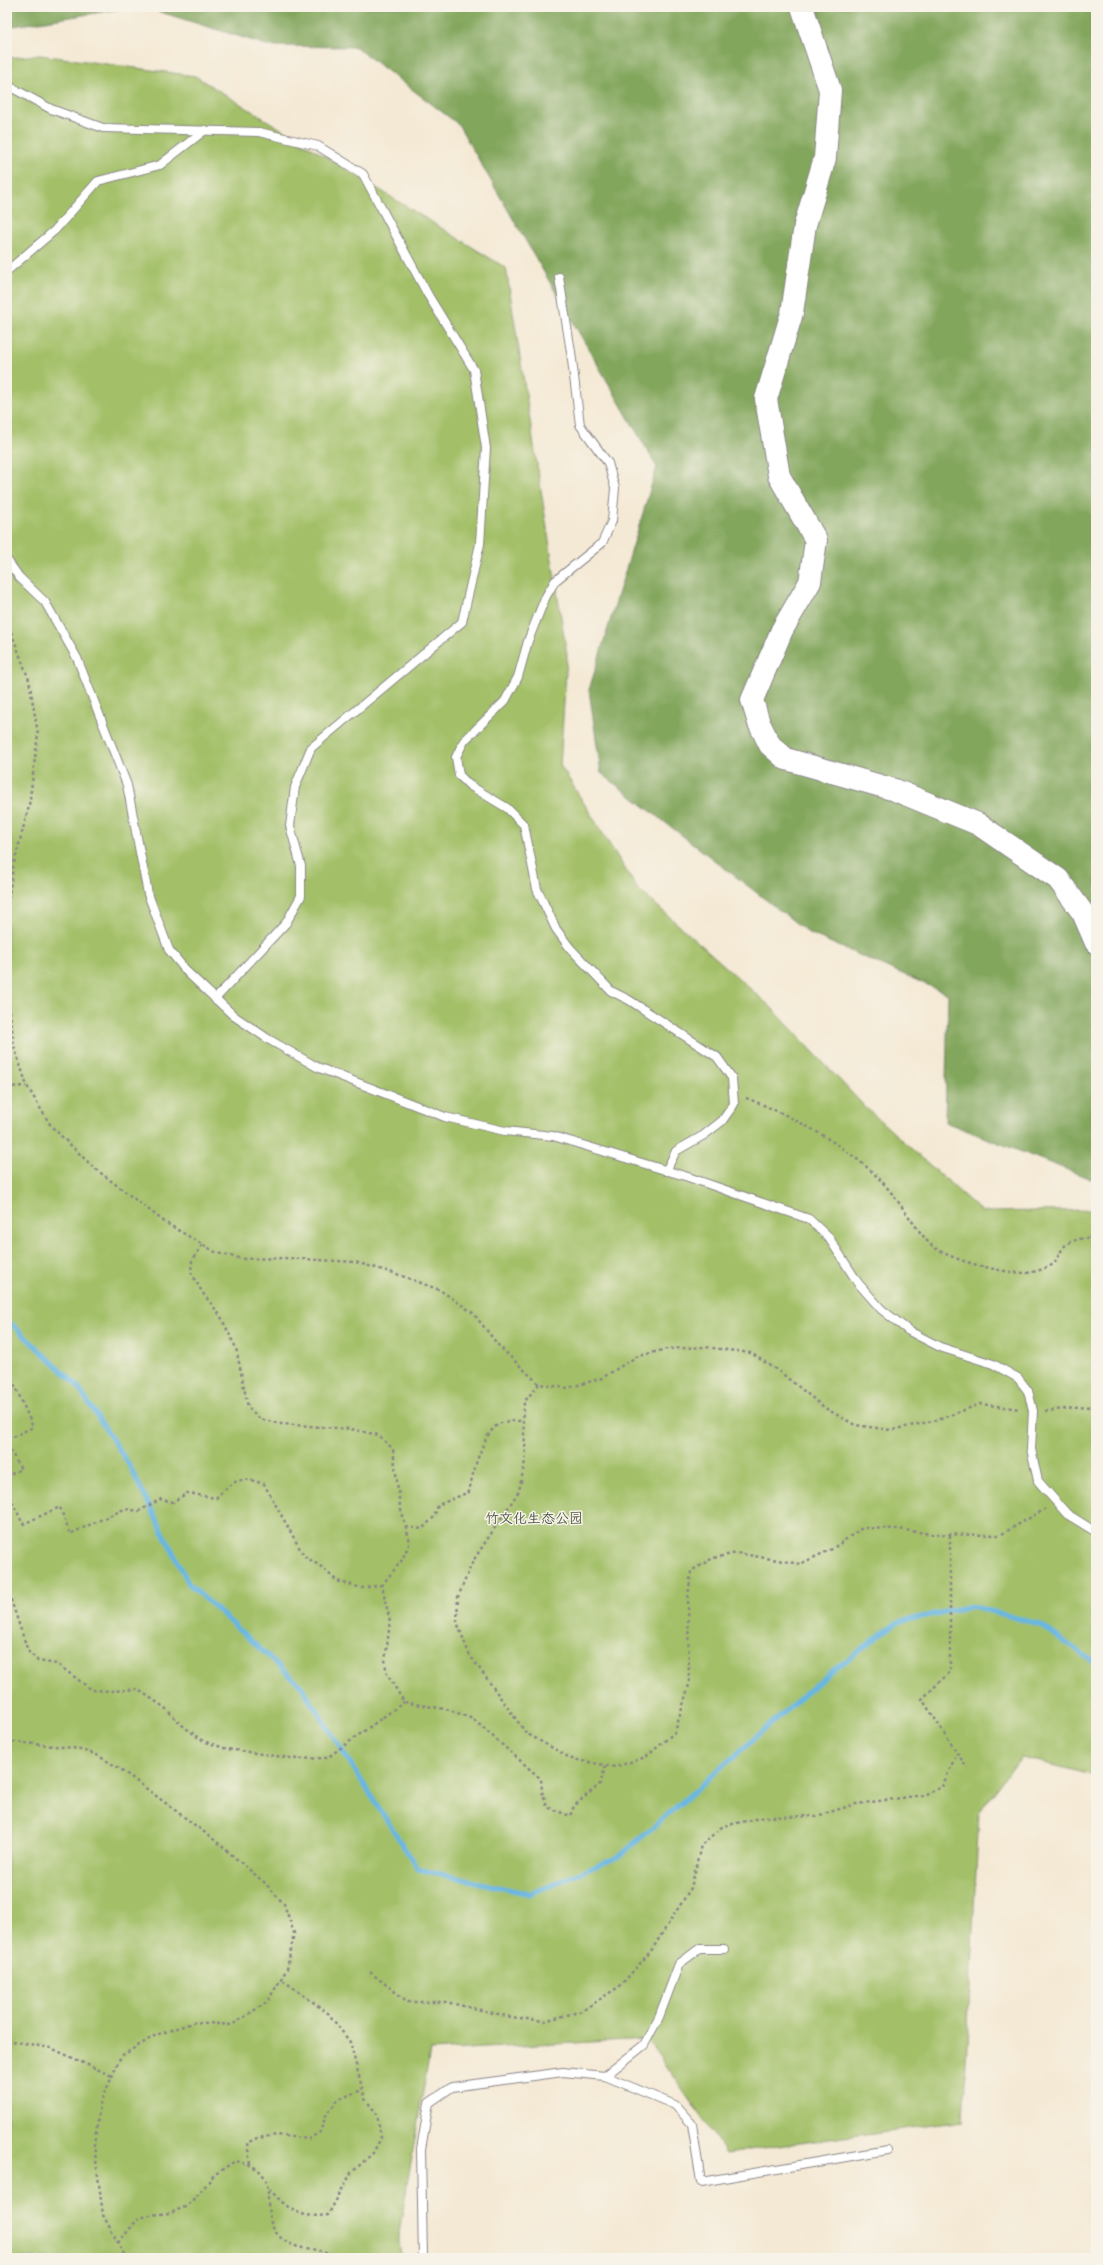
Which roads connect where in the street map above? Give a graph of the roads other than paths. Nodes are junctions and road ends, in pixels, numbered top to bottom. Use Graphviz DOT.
graph roads {
  1 [pos="802,7"];
  2 [pos="7,85"];
  3 [pos="205,130"];
  4 [pos="7,271"];
  5 [pos="559,277"];
  6 [pos="7,560"];
  7 [pos="1096,943"];
  8 [pos="215,999"];
  9 [pos="666,1171"];
  10 [pos="1096,1532"];
  11 [pos="724,1949"];
  12 [pos="605,2076"];
  13 [pos="887,2150"];
  14 [pos="423,2258"];
  1 -- 7 [label="street"];
  2 -- 3 [label="lane"];
  3 -- 4 [label="lane"];
  3 -- 8 [label="lane"];
  5 -- 9 [label="lane"];
  6 -- 8 [label="lane"];
  8 -- 9 [label="lane"];
  9 -- 10 [label="lane"];
  11 -- 12 [label="lane"];
  12 -- 13 [label="lane"];
  12 -- 14 [label="lane"];
}
